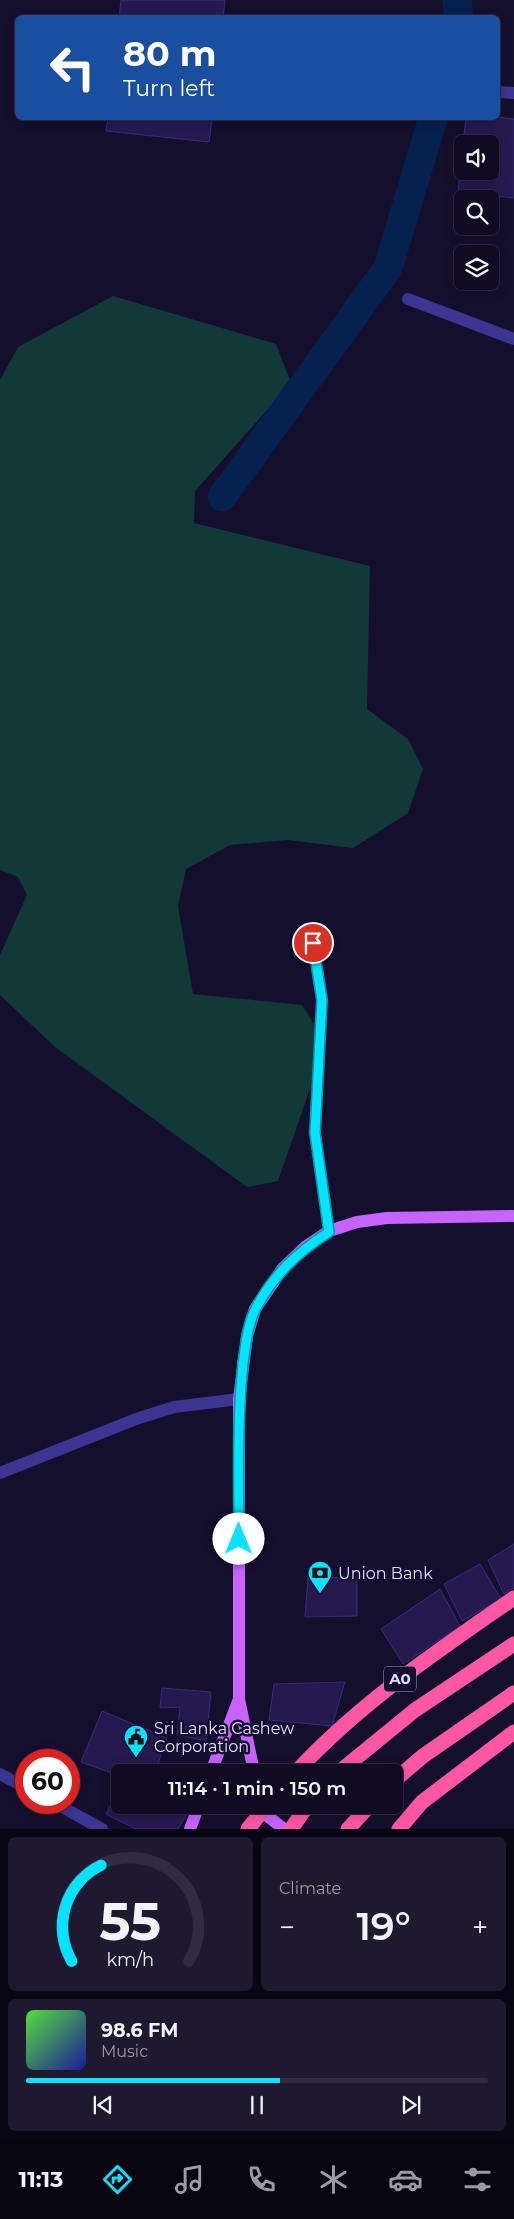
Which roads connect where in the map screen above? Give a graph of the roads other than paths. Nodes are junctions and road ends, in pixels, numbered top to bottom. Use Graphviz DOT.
graph roads {
  1 [pos="500,92"];
  2 [pos="514,93"];
  3 [pos="408,299"];
  4 [pos="514,339"];
  5 [pos="313,943"];
  6 [pos="514,1216"];
  7 [pos="329,1232"];
  8 [pos="239,1399"];
  9 [pos="0,1473"];
  10 [pos="514,1598"];
  11 [pos="514,1644"];
  12 [pos="514,1693"];
  13 [pos="239,1699"];
  14 [pos="514,1732"];
  15 [pos="214,1764"];
  16 [pos="252,1764"];
  17 [pos="304,1764"];
  18 [pos="349,1764"];
  19 [pos="403,1773"];
  20 [pos="0,1774"];
  21 [pos="15,1782"];
  22 [pos="75,1814"];
  23 [pos="196,1814"];
  24 [pos="258,1814"];
  25 [pos="270,1814"];
  26 [pos="302,1814"];
  27 [pos="362,1814"];
  28 [pos="102,1829"];
  29 [pos="190,1829"];
  30 [pos="248,1829"];
  31 [pos="284,1829"];
  32 [pos="291,1829"];
  33 [pos="348,1829"];
  34 [pos="399,1829"];
  1 -- 2 [label="street"];
  3 -- 4 [label="street"];
  5 -- 7 [label="street"];
  6 -- 7 [label="main road"];
  7 -- 8 [label="main road"];
  8 -- 9 [label="street"];
  8 -- 13 [label="main road"];
  10 -- 17 [label="highway, A0"];
  11 -- 18 [label="highway"];
  12 -- 19 [label="highway"];
  13 -- 15 [label="main road"];
  13 -- 16 [label="main road"];
  14 -- 34 [label="highway"];
  20 -- 21 [label="street"];
  22 -- 28 [label="street"];
  23 -- 29 [label="main road"];
  24 -- 30 [label="highway"];
  25 -- 31 [label="main road"];
  26 -- 32 [label="highway"];
  27 -- 33 [label="highway"];
}
